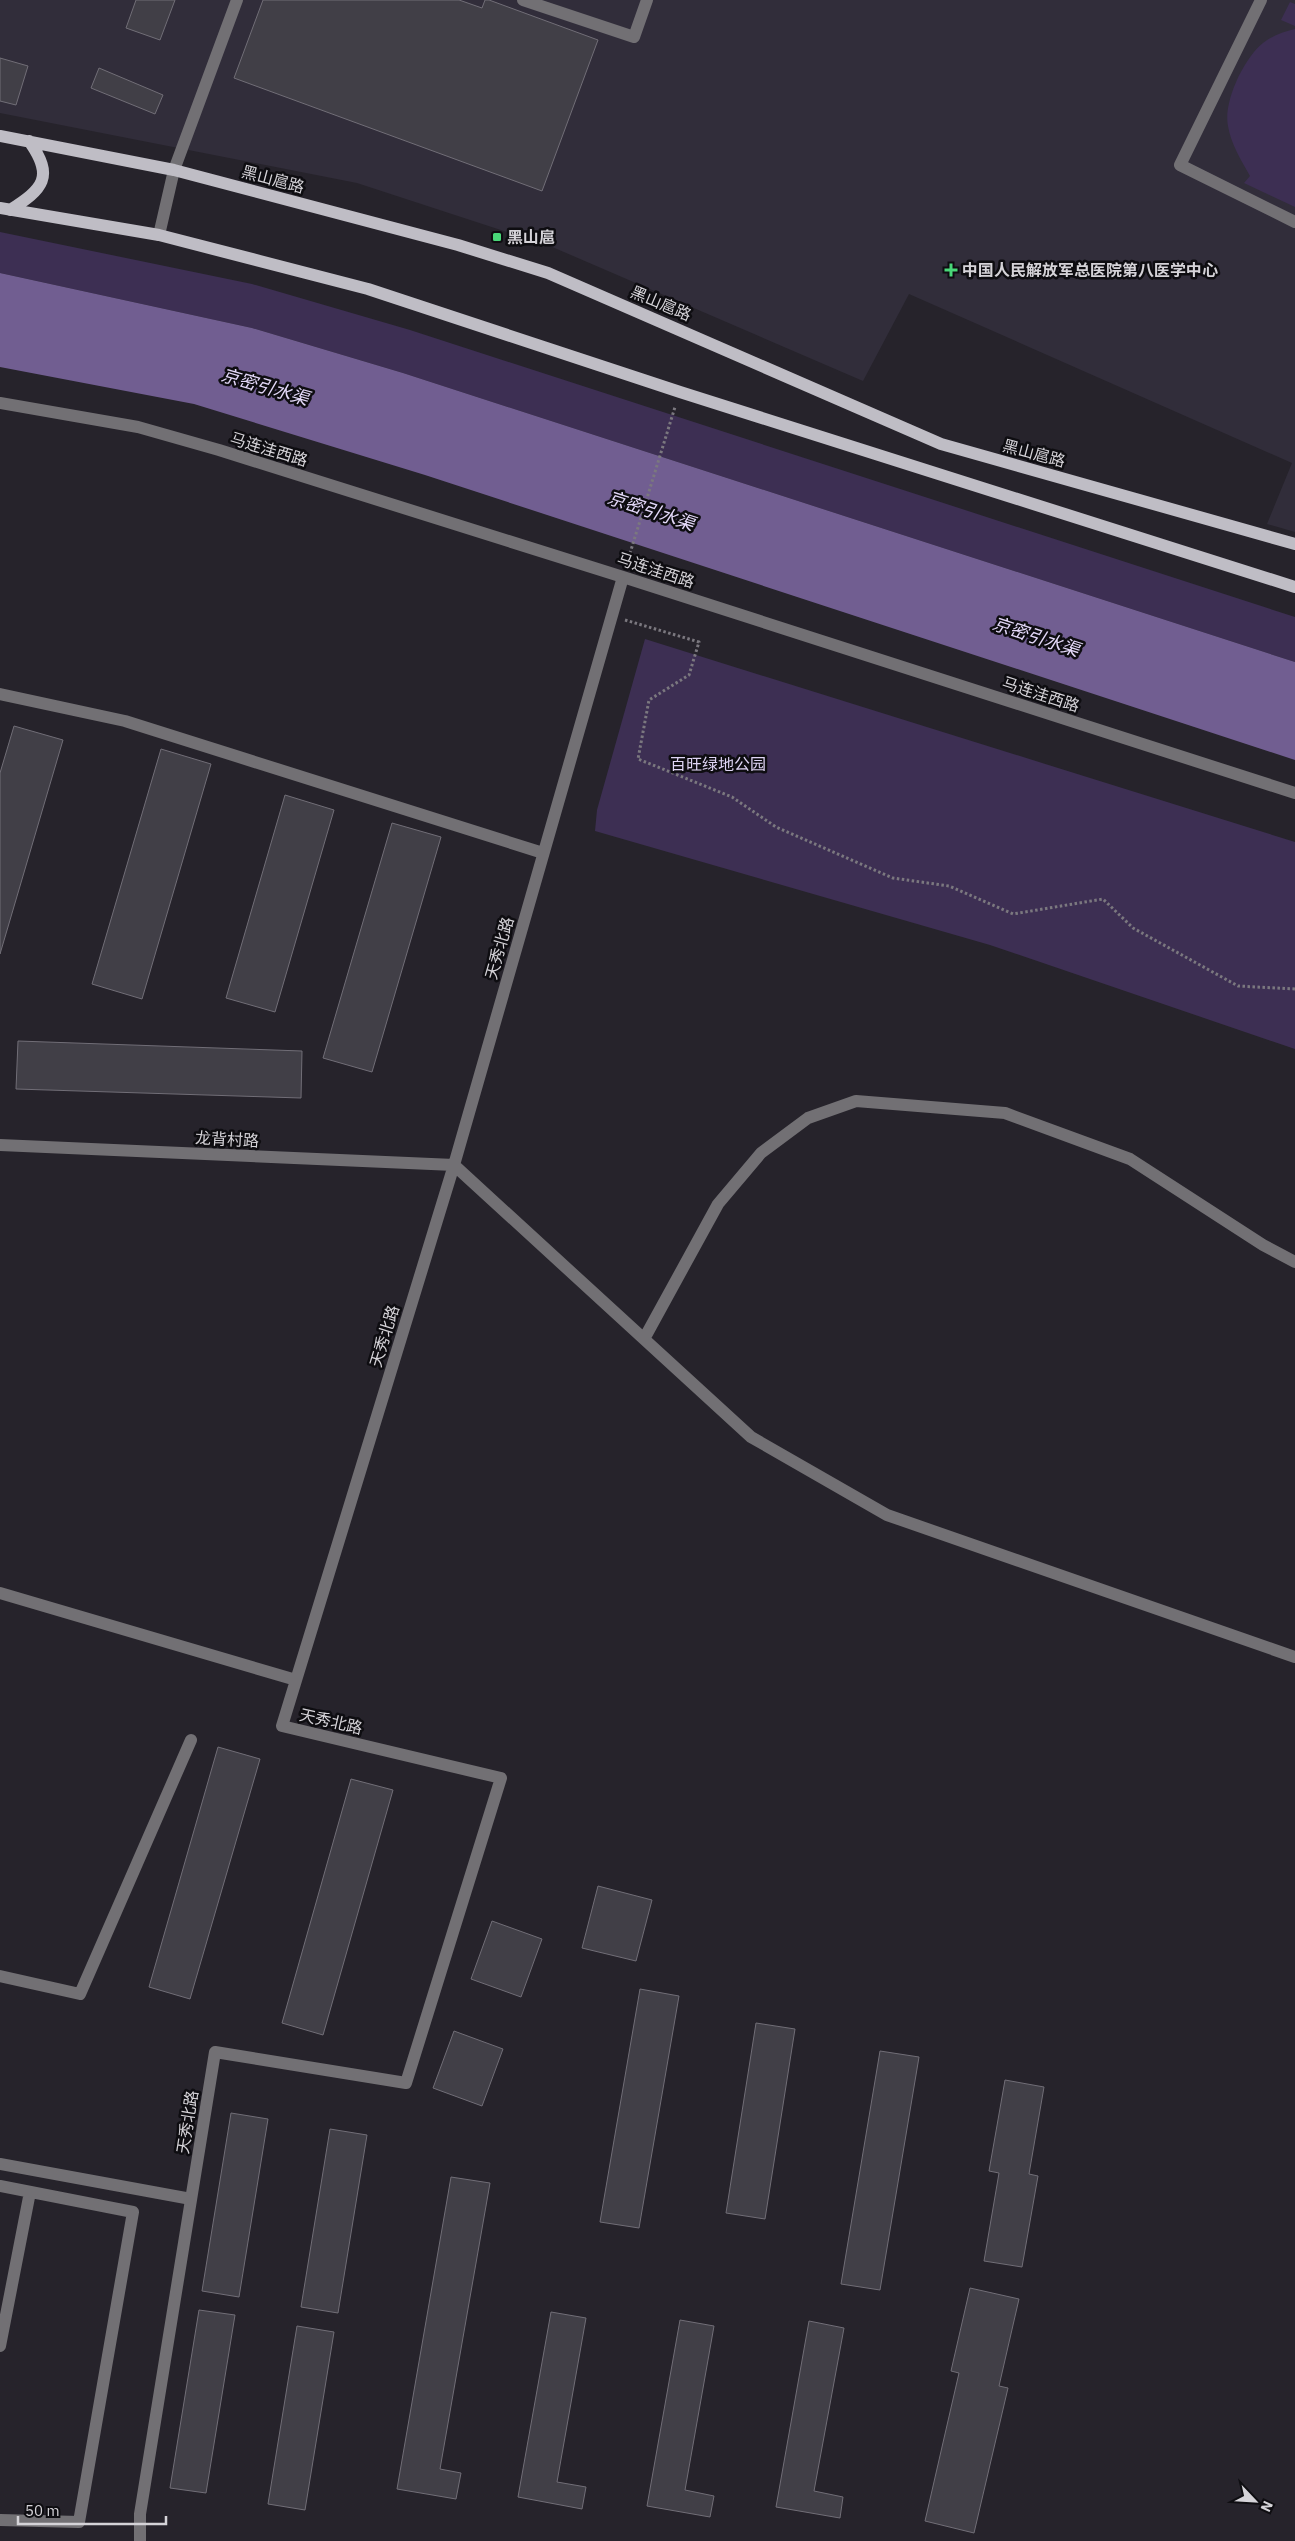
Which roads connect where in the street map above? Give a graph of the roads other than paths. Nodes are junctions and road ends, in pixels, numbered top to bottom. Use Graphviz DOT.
graph roads {
  1 [pos="237,0"];
  2 [pos="523,0"];
  3 [pos="647,0"];
  4 [pos="1261,0"];
  5 [pos="0,136"];
  6 [pos="29,141"];
  7 [pos="174,170"];
  8 [pos="5,209"];
  9 [pos="1295,222"];
  10 [pos="159,235"];
  11 [pos="0,403"];
  12 [pos="1295,544"];
  13 [pos="623,577"];
  14 [pos="1295,587"];
  15 [pos="0,694"];
  16 [pos="1295,793"];
  17 [pos="544,853"];
  18 [pos="0,1146"];
  19 [pos="454,1165"];
  20 [pos="1295,1262"];
  21 [pos="644,1339"];
  22 [pos="0,1593"];
  23 [pos="1295,1657"];
  24 [pos="296,1680"];
  25 [pos="191,1740"];
  26 [pos="0,1976"];
  27 [pos="0,2164"];
  28 [pos="0,2186"];
  29 [pos="30,2192"];
  30 [pos="191,2199"];
  31 [pos="0,2346"];
  32 [pos="0,2520"];
  33 [pos="140,2541"];
  1 -- 7 [label="street"];
  2 -- 3 [label="street"];
  4 -- 9 [label="street"];
  5 -- 6 [label="main road, 黑山扈路"];
  6 -- 7 [label="main road, 黑山扈路"];
  6 -- 8 [label="main road"];
  7 -- 10 [label="street"];
  7 -- 12 [label="main road, 黑山扈路"];
  8 -- 10 [label="main road"];
  10 -- 14 [label="main road"];
  11 -- 13 [label="street, 马连洼西路"];
  13 -- 16 [label="street, 马连洼西路"];
  13 -- 17 [label="street, 天秀北路"];
  15 -- 17 [label="street"];
  17 -- 19 [label="street, 天秀北路"];
  18 -- 19 [label="street, 龙背村路"];
  19 -- 21 [label="street"];
  19 -- 24 [label="street, 天秀北路"];
  20 -- 21 [label="street"];
  21 -- 23 [label="street"];
  22 -- 24 [label="street"];
  24 -- 30 [label="street, 天秀北路"];
  25 -- 26 [label="street"];
  27 -- 30 [label="street"];
  28 -- 29 [label="street"];
  29 -- 31 [label="street"];
  29 -- 32 [label="street"];
  30 -- 33 [label="street, 天秀北路"];
}
